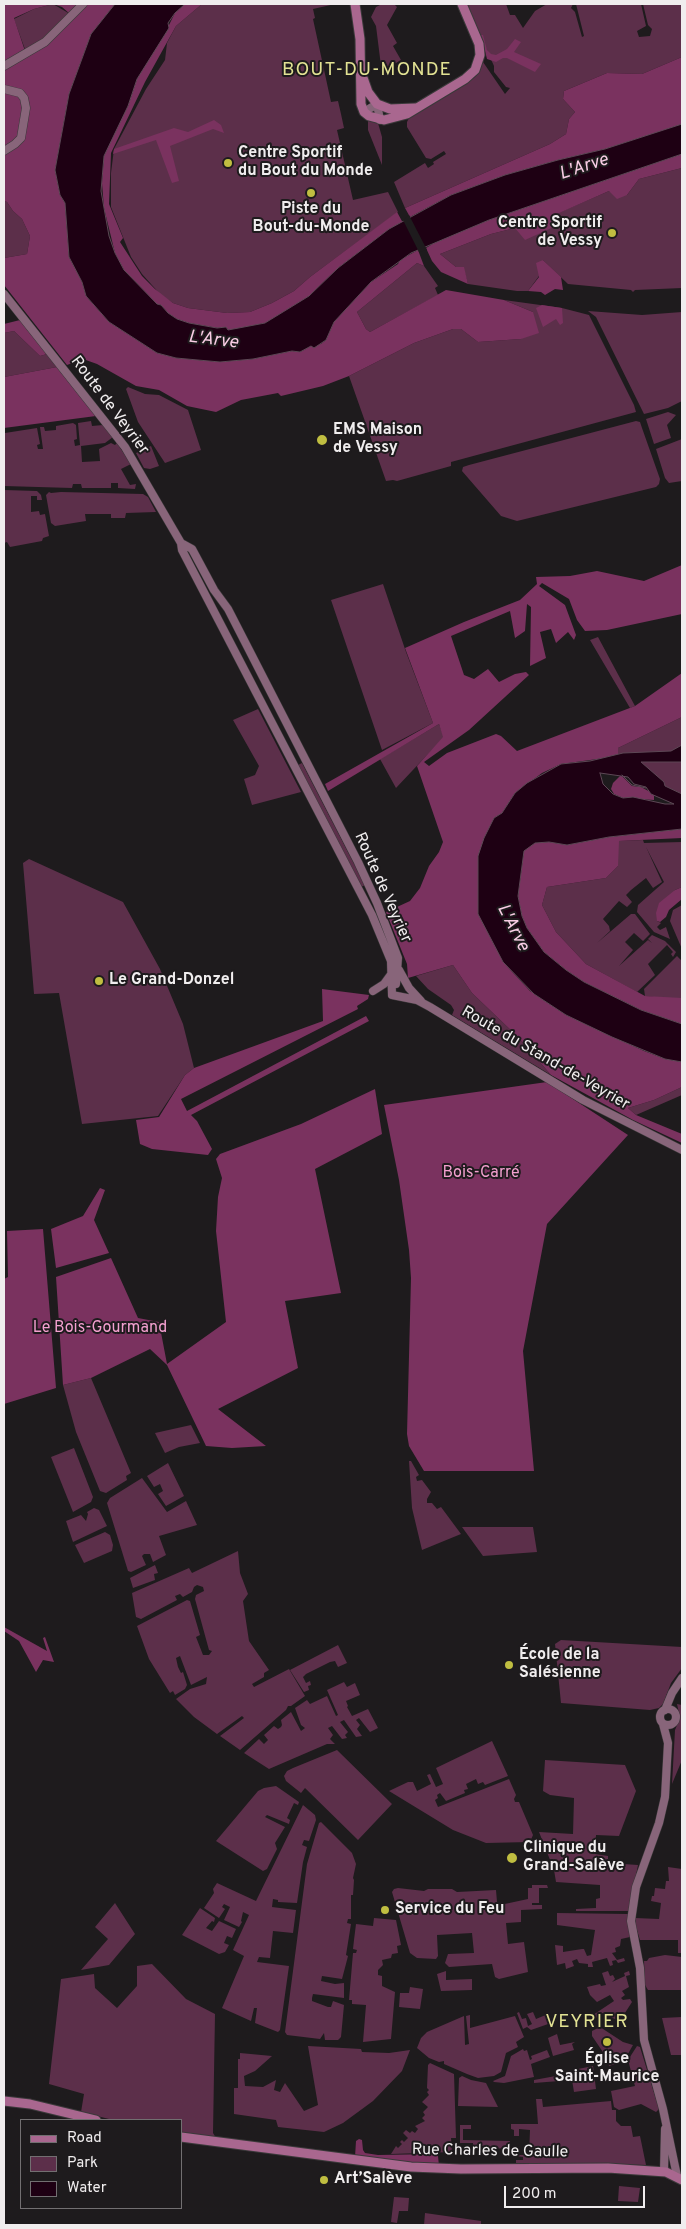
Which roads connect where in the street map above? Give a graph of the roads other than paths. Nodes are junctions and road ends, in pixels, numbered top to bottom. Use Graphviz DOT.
graph roads {
  1 [pos="83,4"];
  2 [pos="355,4"];
  3 [pos="462,4"];
  4 [pos="4,66"];
  5 [pos="361,73"];
  6 [pos="4,89"];
  7 [pos="377,104"];
  8 [pos="415,108"];
  9 [pos="364,112"];
  10 [pos="380,120"];
  11 [pos="4,151"];
  12 [pos="4,294"];
  13 [pos="181,543"];
  14 [pos="220,599"];
  15 [pos="209,601"];
  16 [pos="225,634"];
  17 [pos="252,654"];
  18 [pos="280,712"];
  19 [pos="270,718"];
  20 [pos="369,886"];
  21 [pos="360,892"];
  22 [pos="396,970"];
  23 [pos="373,991"];
  24 [pos="392,995"];
  25 [pos="424,1004"];
  26 [pos="682,1150"];
  27 [pos="682,1678"];
  28 [pos="678,1685"];
  29 [pos="664,1710"];
  30 [pos="675,1712"];
  31 [pos="674,1723"];
  32 [pos="663,1724"];
  33 [pos="668,1743"];
  34 [pos="4,2100"];
  35 [pos="92,2119"];
  36 [pos="666,2125"];
  37 [pos="182,2137"];
  38 [pos="674,2175"];
  1 -- 4 [label="main road"];
  2 -- 5 [label="main road"];
  3 -- 8 [label="main road"];
  5 -- 7 [label="main road"];
  5 -- 9 [label="main road"];
  6 -- 11 [label="main road"];
  7 -- 8 [label="main road"];
  7 -- 9 [label="main road"];
  7 -- 10 [label="main road"];
  8 -- 10 [label="main road"];
  9 -- 10 [label="main road"];
  12 -- 13 [label="main road, Route de Veyrier"];
  13 -- 14 [label="main road, Route de Veyrier"];
  13 -- 15 [label="main road, Route de Veyrier"];
  14 -- 15 [label="main road"];
  14 -- 17 [label="main road, Route de Veyrier"];
  15 -- 16 [label="main road, Route de Veyrier"];
  16 -- 17 [label="main road"];
  16 -- 19 [label="main road, Route de Veyrier"];
  17 -- 18 [label="main road, Route de Veyrier"];
  18 -- 19 [label="main road"];
  18 -- 20 [label="main road, Route de Veyrier"];
  19 -- 21 [label="main road, Route de Veyrier"];
  20 -- 21 [label="main road"];
  20 -- 22 [label="main road, Route de Veyrier"];
  21 -- 22 [label="main road, Route de Veyrier"];
  22 -- 23 [label="main road"];
  22 -- 24 [label="main road, Route de Veyrier"];
  22 -- 25 [label="main road"];
  24 -- 25 [label="main road, Route du Stand-de-Veyrier"];
  25 -- 26 [label="main road, Route du Stand-de-Veyrier"];
  27 -- 28 [label="main road"];
  28 -- 29 [label="main road"];
  28 -- 30 [label="main road"];
  29 -- 30 [label="main road"];
  29 -- 32 [label="main road"];
  30 -- 31 [label="main road"];
  31 -- 32 [label="main road"];
  31 -- 33 [label="main road"];
  32 -- 33 [label="main road"];
  33 -- 36 [label="main road"];
  34 -- 35 [label="main road"];
  36 -- 38 [label="main road"];
  36 -- 38 [label="main road"];
  37 -- 38 [label="main road, Rue Charles de Gaulle"];
}
